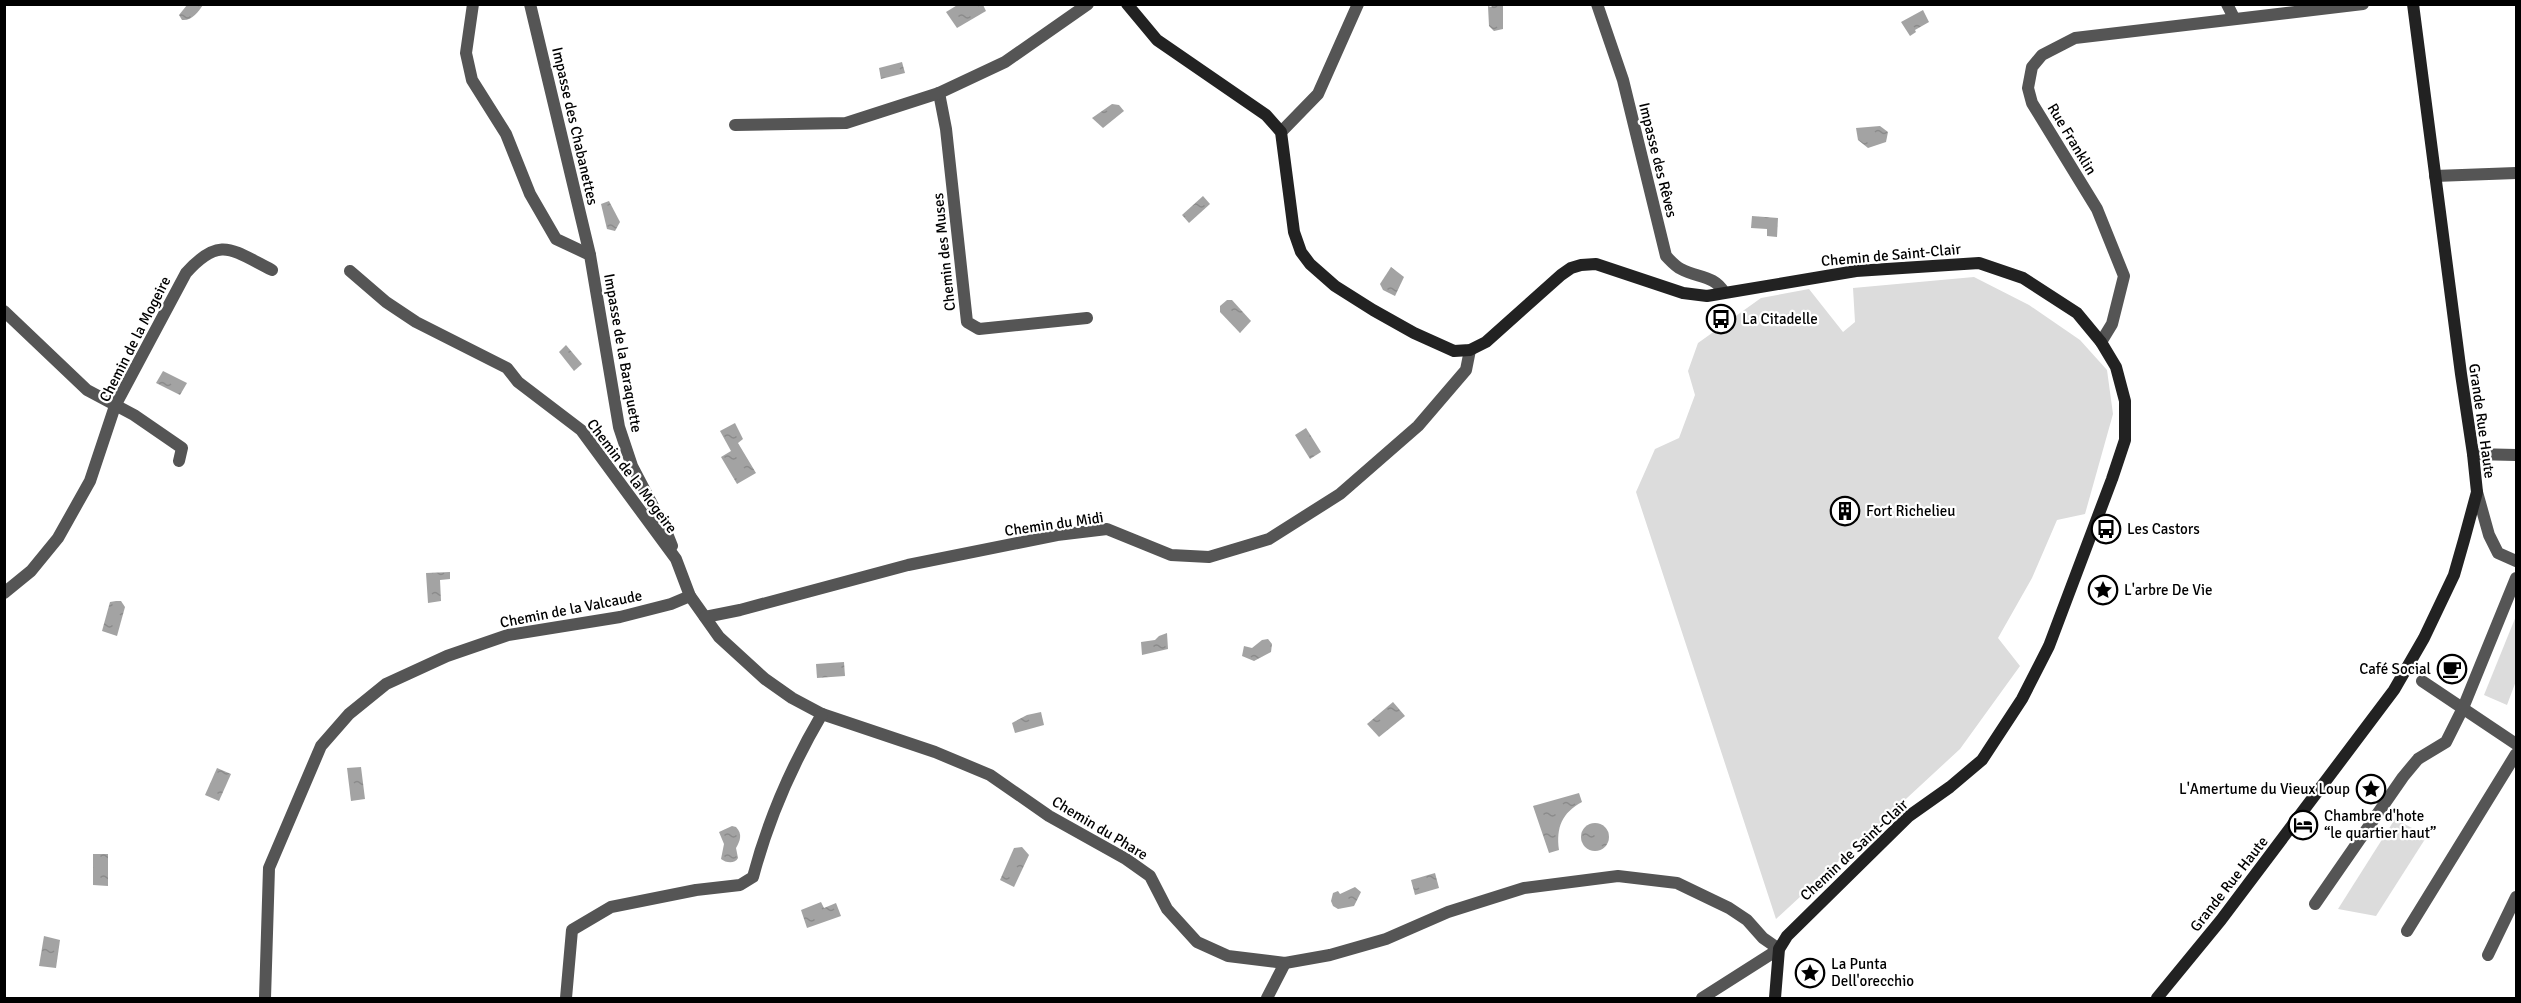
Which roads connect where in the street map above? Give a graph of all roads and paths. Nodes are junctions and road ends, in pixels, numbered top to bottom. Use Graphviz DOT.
graph roads {
  1 [pos="473,4"];
  2 [pos="530,4"];
  3 [pos="1088,4"];
  4 [pos="1127,4"];
  5 [pos="1358,4"];
  6 [pos="1597,4"];
  7 [pos="2228,4"];
  8 [pos="2362,4"];
  9 [pos="2413,4"];
  10 [pos="2234,18"];
  11 [pos="939,93"];
  12 [pos="735,125"];
  13 [pos="1281,132"];
  14 [pos="2517,173"];
  15 [pos="2435,176"];
  16 [pos="590,255"];
  17 [pos="272,270"];
  18 [pos="350,271"];
  19 [pos="1724,292"];
  20 [pos="4,312"];
  21 [pos="1087,318"];
  22 [pos="2101,342"];
  23 [pos="1470,350"];
  24 [pos="115,406"];
  25 [pos="2473,454"];
  26 [pos="2517,455"];
  27 [pos="179,461"];
  28 [pos="2477,492"];
  29 [pos="676,559"];
  30 [pos="2517,561"];
  31 [pos="2517,578"];
  32 [pos="4,592"];
  33 [pos="690,596"];
  34 [pos="705,617"];
  35 [pos="2422,681"];
  36 [pos="2463,708"];
  37 [pos="822,714"];
  38 [pos="2517,744"];
  39 [pos="2517,754"];
  40 [pos="2517,897"];
  41 [pos="2316,904"];
  42 [pos="2407,931"];
  43 [pos="1779,949"];
  44 [pos="2488,955"];
  45 [pos="1285,963"];
  46 [pos="265,999"];
  47 [pos="566,999"];
  48 [pos="1266,999"];
  49 [pos="1702,999"];
  50 [pos="1775,999"];
  51 [pos="2157,999"];
  1 -- 16 [label="street, Impasse de la Baraquette"];
  2 -- 16 [label="street, Impasse des Chabanettes"];
  3 -- 11 [label="street"];
  4 -- 13 [label="street"];
  5 -- 13 [label="street"];
  6 -- 19 [label="street, Impasse des Rêves"];
  7 -- 10 [label="street"];
  8 -- 10 [label="street, Rue Franklin"];
  9 -- 15 [label="street, Grande Rue Haute"];
  10 -- 22 [label="street, Rue Franklin"];
  11 -- 12 [label="street"];
  11 -- 21 [label="street, Chemin des Muses"];
  13 -- 23 [label="street"];
  14 -- 15 [label="street"];
  15 -- 25 [label="street, Grande Rue Haute"];
  16 -- 29 [label="street, Impasse de la Baraquette"];
  17 -- 24 [label="street, Chemin de la Mogeire"];
  18 -- 29 [label="street, Chemin de la Mogeire"];
  19 -- 22 [label="street, Chemin de Saint-Clair"];
  19 -- 23 [label="street, Chemin de Saint-Clair"];
  20 -- 24 [label="street"];
  22 -- 43 [label="street, Chemin de Saint-Clair"];
  23 -- 34 [label="street, Chemin du Midi"];
  24 -- 27 [label="street"];
  24 -- 32 [label="street, Chemin de la Mogeire"];
  25 -- 26 [label="street"];
  25 -- 28 [label="street, Grande Rue Haute"];
  28 -- 30 [label="street"];
  28 -- 51 [label="street, Grande Rue Haute"];
  29 -- 33 [label="street, Chemin de la Mogeire"];
  31 -- 36 [label="street"];
  33 -- 34 [label="street, Chemin du Phare"];
  33 -- 46 [label="street, Chemin de la Valcaude"];
  34 -- 37 [label="street, Chemin du Phare"];
  35 -- 36 [label="street"];
  36 -- 38 [label="street"];
  36 -- 41 [label="street"];
  37 -- 45 [label="street, Chemin du Phare"];
  37 -- 47 [label="street"];
  39 -- 42 [label="street"];
  40 -- 44 [label="street"];
  43 -- 45 [label="street, Chemin du Phare"];
  43 -- 49 [label="street"];
  43 -- 50 [label="street"];
  45 -- 48 [label="street"];
}
